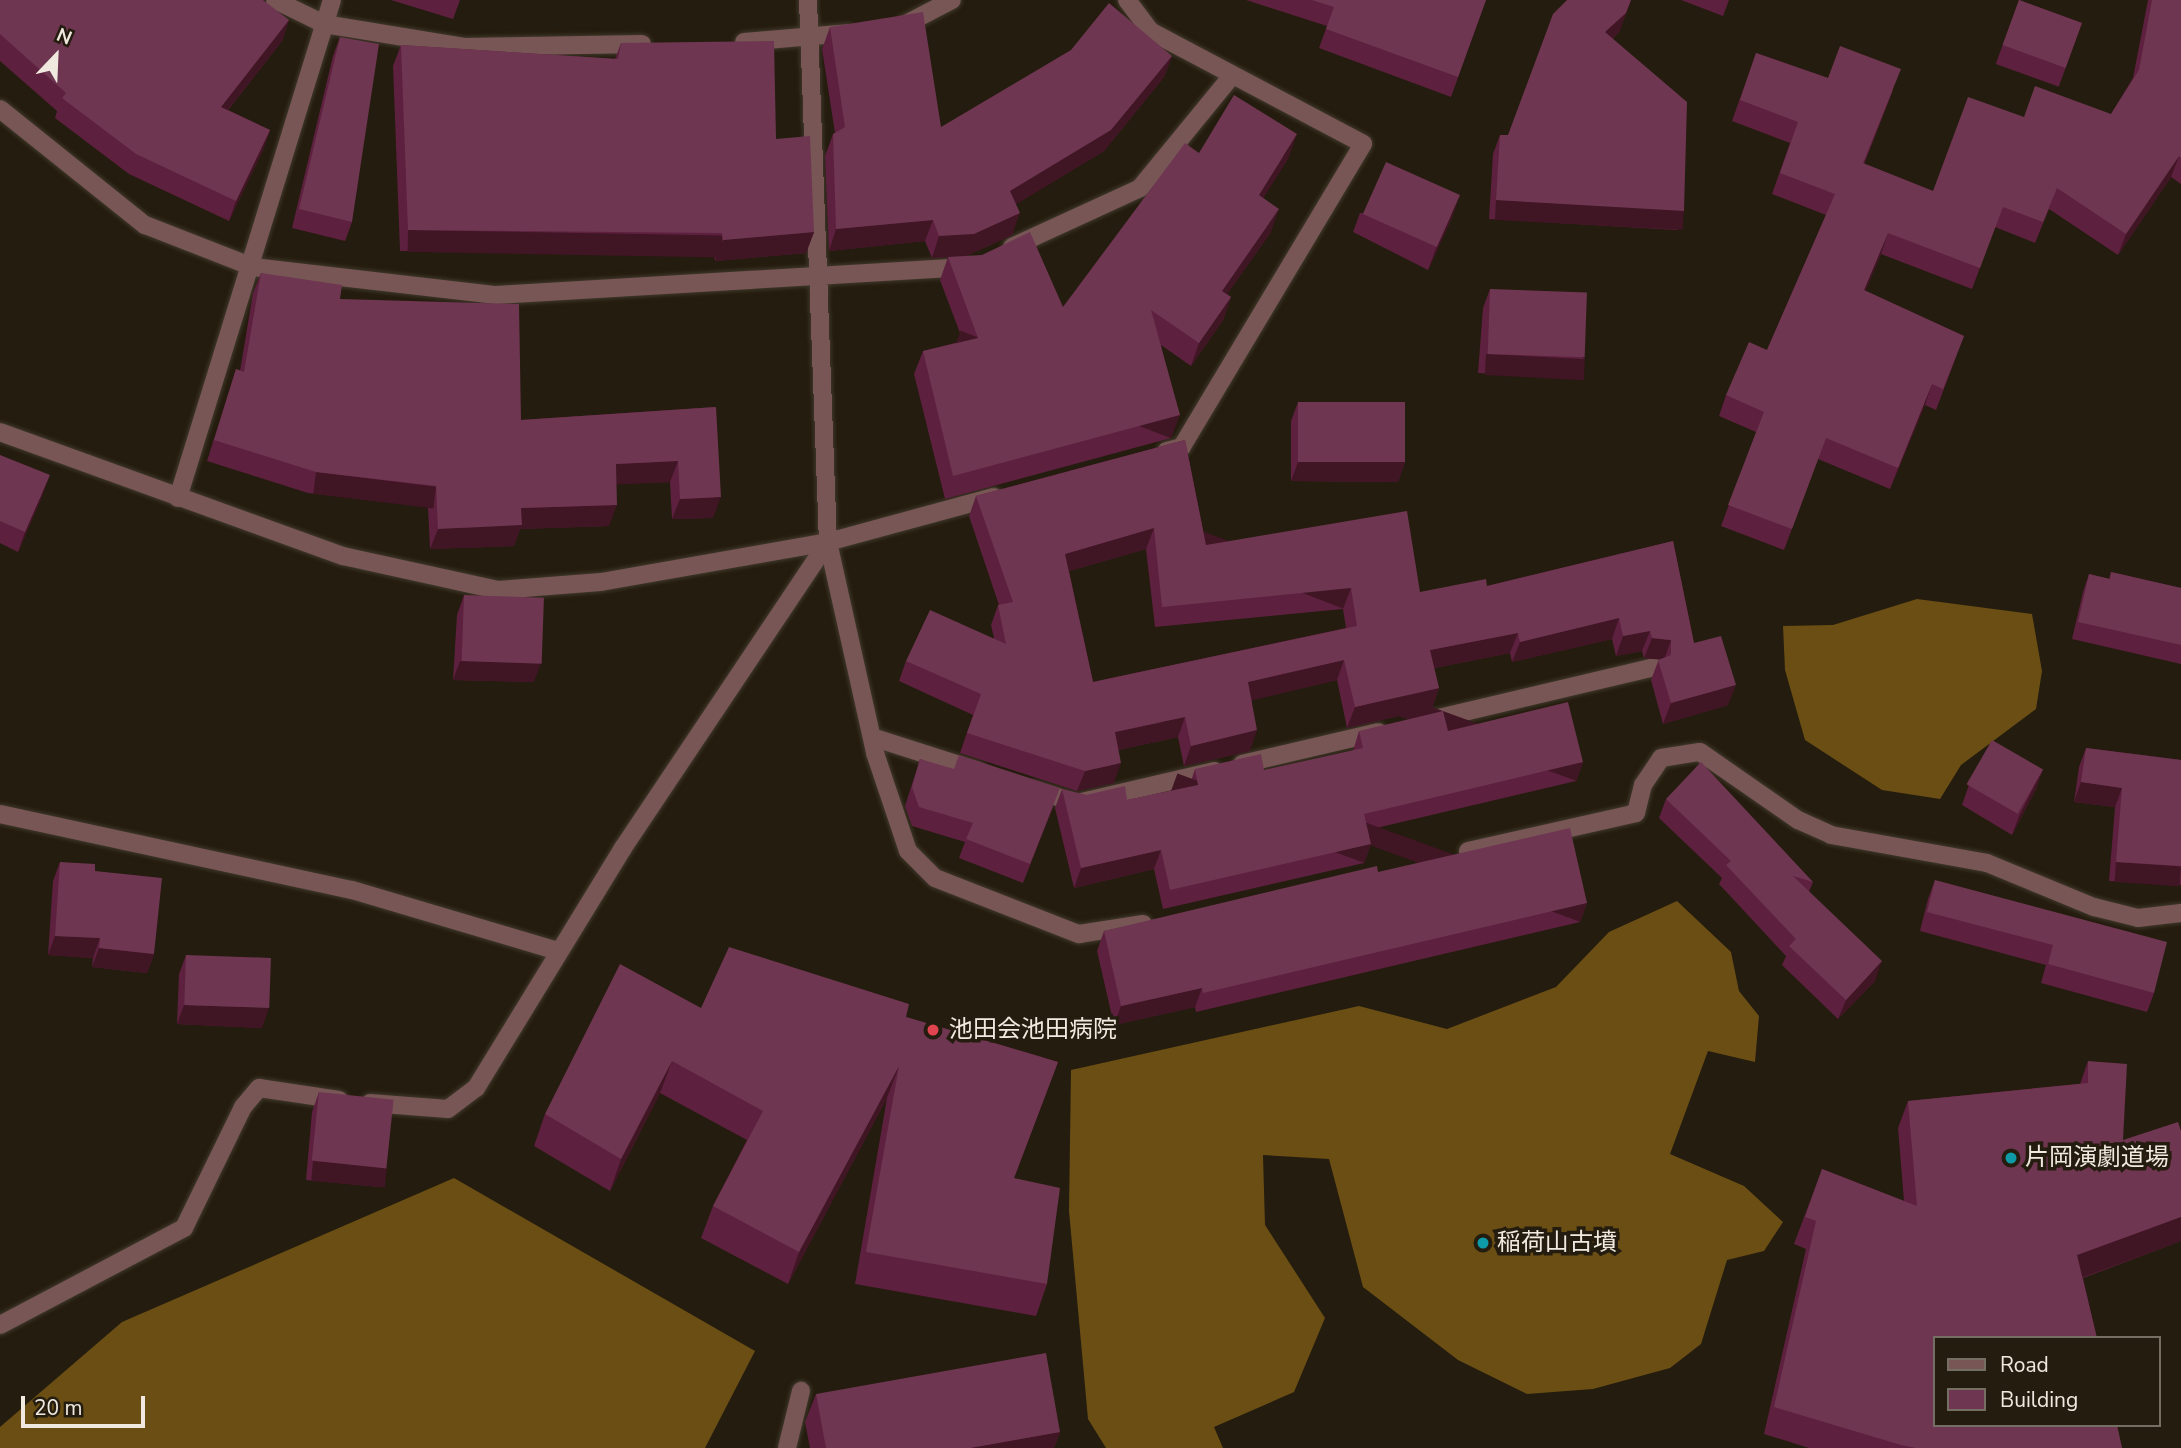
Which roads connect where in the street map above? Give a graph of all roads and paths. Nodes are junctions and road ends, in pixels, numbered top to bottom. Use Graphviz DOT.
graph roads {
  1 [pos="275,0"];
  2 [pos="332,0"];
  3 [pos="808,0"];
  4 [pos="952,0"];
  5 [pos="1127,0"];
  6 [pos="324,24"];
  7 [pos="809,39"];
  8 [pos="723,42"];
  9 [pos="668,43"];
  10 [pos="1231,77"];
  11 [pos="0,109"];
  12 [pos="253,267"];
  13 [pos="815,273"];
  14 [pos="0,432"];
  15 [pos="1143,457"];
  16 [pos="1012,493"];
  17 [pos="178,498"];
  18 [pos="828,542"];
  19 [pos="1655,667"];
  20 [pos="872,737"];
  21 [pos="0,814"];
  22 [pos="1449,856"];
  23 [pos="2181,913"];
  24 [pos="1170,919"];
  25 [pos="558,951"];
  26 [pos="0,1325"];
  27 [pos="801,1391"];
  28 [pos="787,1448"];
  1 -- 6 [label="street"];
  2 -- 6 [label="street"];
  3 -- 7 [label="street"];
  4 -- 7 [label="street"];
  5 -- 10 [label="street"];
  6 -- 9 [label="street"];
  6 -- 12 [label="street"];
  7 -- 8 [label="street"];
  7 -- 13 [label="street"];
  10 -- 13 [label="street"];
  10 -- 15 [label="street"];
  11 -- 12 [label="street"];
  12 -- 13 [label="street"];
  12 -- 17 [label="street"];
  13 -- 18 [label="street"];
  14 -- 17 [label="street"];
  16 -- 18 [label="street"];
  17 -- 18 [label="street"];
  18 -- 20 [label="street"];
  18 -- 25 [label="street"];
  19 -- 20 [label="street"];
  20 -- 24 [label="street"];
  21 -- 25 [label="street"];
  22 -- 23 [label="street"];
  25 -- 26 [label="street"];
  27 -- 28 [label="street"];
}
